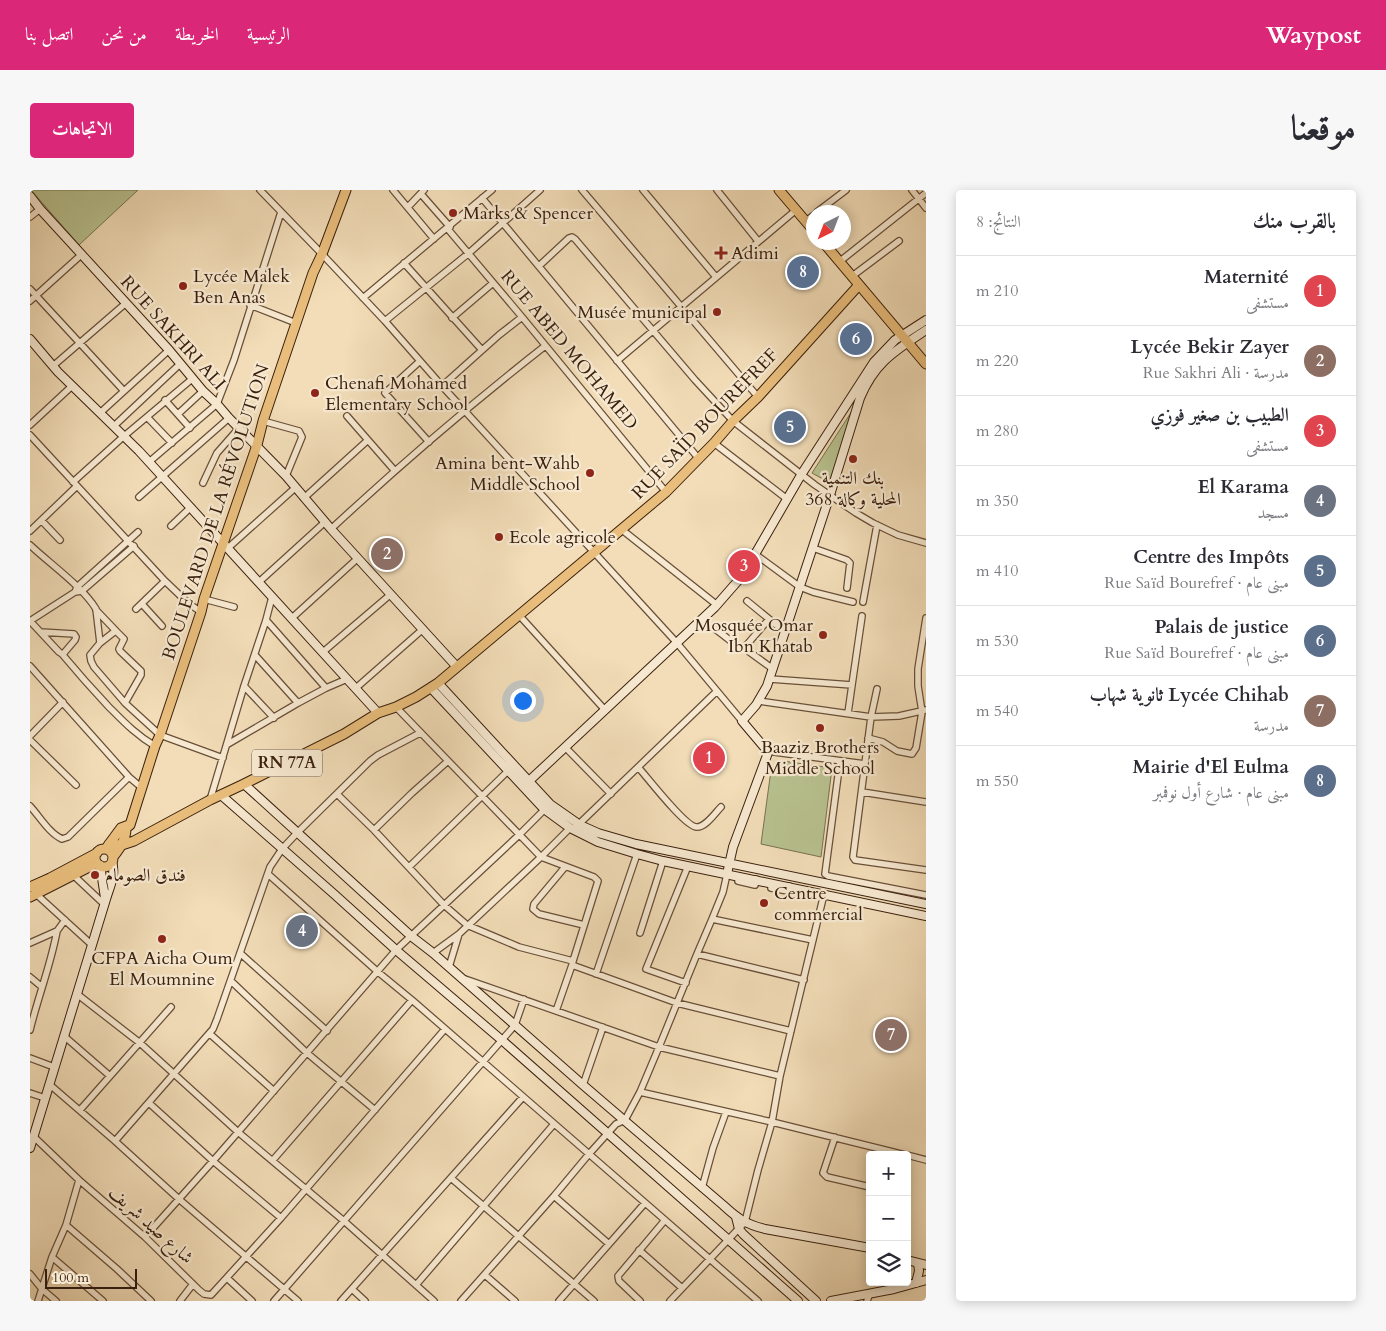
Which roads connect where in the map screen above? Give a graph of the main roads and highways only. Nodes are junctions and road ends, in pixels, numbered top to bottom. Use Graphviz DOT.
graph roads {
  1 [pos="346,190"];
  2 [pos="779,190"];
  3 [pos="30,196"];
  4 [pos="806,216"];
  5 [pos="829,250"];
  6 [pos="858,286"];
  7 [pos="926,320"];
  8 [pos="926,330"];
  9 [pos="901,335"];
  10 [pos="30,339"];
  11 [pos="907,343"];
  12 [pos="926,364"];
  13 [pos="257,446"];
  14 [pos="225,546"];
  15 [pos="457,667"];
  16 [pos="434,686"];
  17 [pos="378,713"];
  18 [pos="529,781"];
  19 [pos="244,784"];
  20 [pos="221,795"];
  21 [pos="547,806"];
  22 [pos="130,825"];
  23 [pos="122,845"];
  24 [pos="106,846"];
  25 [pos="113,859"];
  26 [pos="99,864"];
  27 [pos="729,864"];
  28 [pos="71,872"];
  29 [pos="726,874"];
  30 [pos="31,890"];
  31 [pos="105,902"];
  32 [pos="926,904"];
  33 [pos="926,916"];
  34 [pos="32,1136"];
  35 [pos="30,1148"];
  36 [pos="736,1217"];
  37 [pos="866,1247"];
  38 [pos="922,1264"];
  39 [pos="926,1280"];
  40 [pos="916,1283"];
  41 [pos="868,1297"];
  42 [pos="798,1301"];
  43 [pos="816,1301"];
  44 [pos="831,1301"];
  1 -- 13 [label="main road, BOULEVARD DE LA RÉVOLUTION"];
  2 -- 4 [label="main road"];
  3 -- 13 [label="main road, RUE SAKHRI ALI"];
  5 -- 6 [label="main road"];
  6 -- 9 [label="main road"];
  6 -- 15 [label="main road, RUE SAÏD BOUREFREF / RN 77A"];
  7 -- 9 [label="main road"];
  8 -- 11 [label="main road"];
  9 -- 11 [label="main road"];
  9 -- 18 [label="main road"];
  10 -- 14 [label="main road"];
  11 -- 12 [label="main road"];
  11 -- 27 [label="main road"];
  13 -- 14 [label="main road, BOULEVARD DE LA RÉVOLUTION"];
  13 -- 15 [label="main road, RUE SAKHRI ALI"];
  14 -- 17 [label="main road"];
  14 -- 22 [label="main road, BOULEVARD DE LA RÉVOLUTION"];
  15 -- 16 [label="main road, RUE SAÏD BOUREFREF / RN 77A"];
  16 -- 17 [label="main road, RUE SAÏD BOUREFREF / RN 77A"];
  16 -- 18 [label="main road"];
  16 -- 21 [label="main road"];
  17 -- 19 [label="main road, RUE SAÏD BOUREFREF / RN 77A"];
  18 -- 21 [label="main road"];
  19 -- 20 [label="main road, RUE SAÏD BOUREFREF / RN 77A"];
  19 -- 36 [label="main road"];
  20 -- 23 [label="main road, RUE SAÏD BOUREFREF / RN 77A"];
  20 -- 42 [label="main road"];
  21 -- 27 [label="main road"];
  21 -- 29 [label="main road"];
  22 -- 23 [label="main road, BOULEVARD DE LA RÉVOLUTION"];
  22 -- 24 [label="main road"];
  23 -- 24 [label="main road"];
  23 -- 25 [label="main road, BOULEVARD DE LA RÉVOLUTION"];
  24 -- 25 [label="main road"];
  24 -- 26 [label="main road"];
  24 -- 28 [label="main road"];
  25 -- 26 [label="main road"];
  25 -- 31 [label="main road"];
  26 -- 28 [label="main road"];
  26 -- 31 [label="main road"];
  27 -- 29 [label="main road"];
  27 -- 32 [label="main road"];
  28 -- 30 [label="main road"];
  29 -- 33 [label="main road"];
  31 -- 34 [label="main road"];
  34 -- 35 [label="main road"];
  36 -- 37 [label="main road"];
  36 -- 43 [label="main road"];
  38 -- 40 [label="main road"];
  39 -- 40 [label="main road"];
  40 -- 41 [label="main road"];
  41 -- 44 [label="main road"];
}
